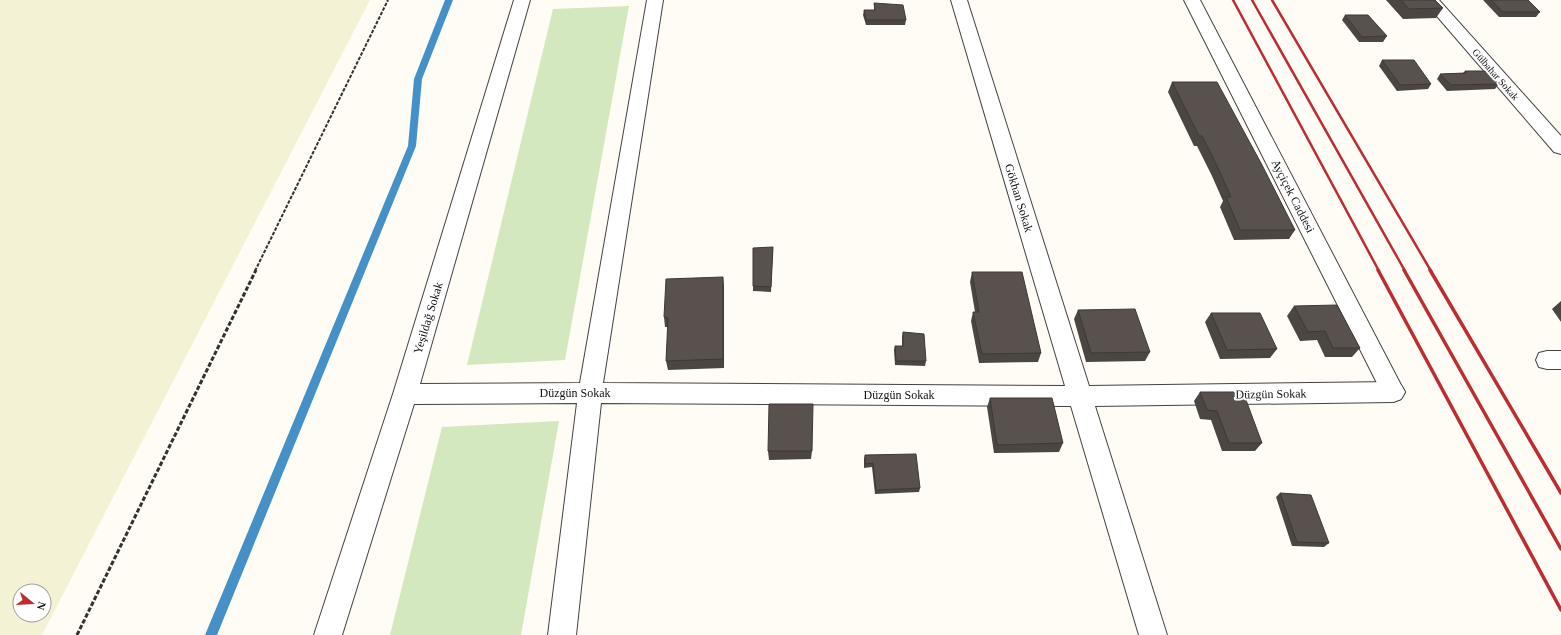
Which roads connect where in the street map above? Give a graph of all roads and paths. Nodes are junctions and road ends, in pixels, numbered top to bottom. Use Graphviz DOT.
graph roads {
  1 [pos="388,0"];
  2 [pos="522,0"];
  3 [pos="654,0"];
  4 [pos="959,0"];
  5 [pos="1192,0"];
  6 [pos="1431,0"];
  7 [pos="1561,148"];
  8 [pos="1393,392"];
  9 [pos="590,393"];
  10 [pos="405,394"];
  11 [pos="1079,396"];
  12 [pos="76,635"];
  13 [pos="328,635"];
  14 [pos="562,635"];
  15 [pos="1153,635"];
  1 -- 12 [label="path"];
  2 -- 10 [label="street, Yeşildağ Sokak"];
  3 -- 9 [label="street"];
  4 -- 11 [label="street, Gökhan Sokak"];
  5 -- 8 [label="street, Ayçiçek Caddesi"];
  6 -- 7 [label="street, Gülbahar Sokak"];
  8 -- 11 [label="street, Düzgün Sokak"];
  9 -- 10 [label="street, Düzgün Sokak"];
  9 -- 11 [label="street, Düzgün Sokak"];
  9 -- 14 [label="street"];
  10 -- 13 [label="street, Yeşildağ Sokak"];
  11 -- 15 [label="street, Gökhan Sokak"];
}
